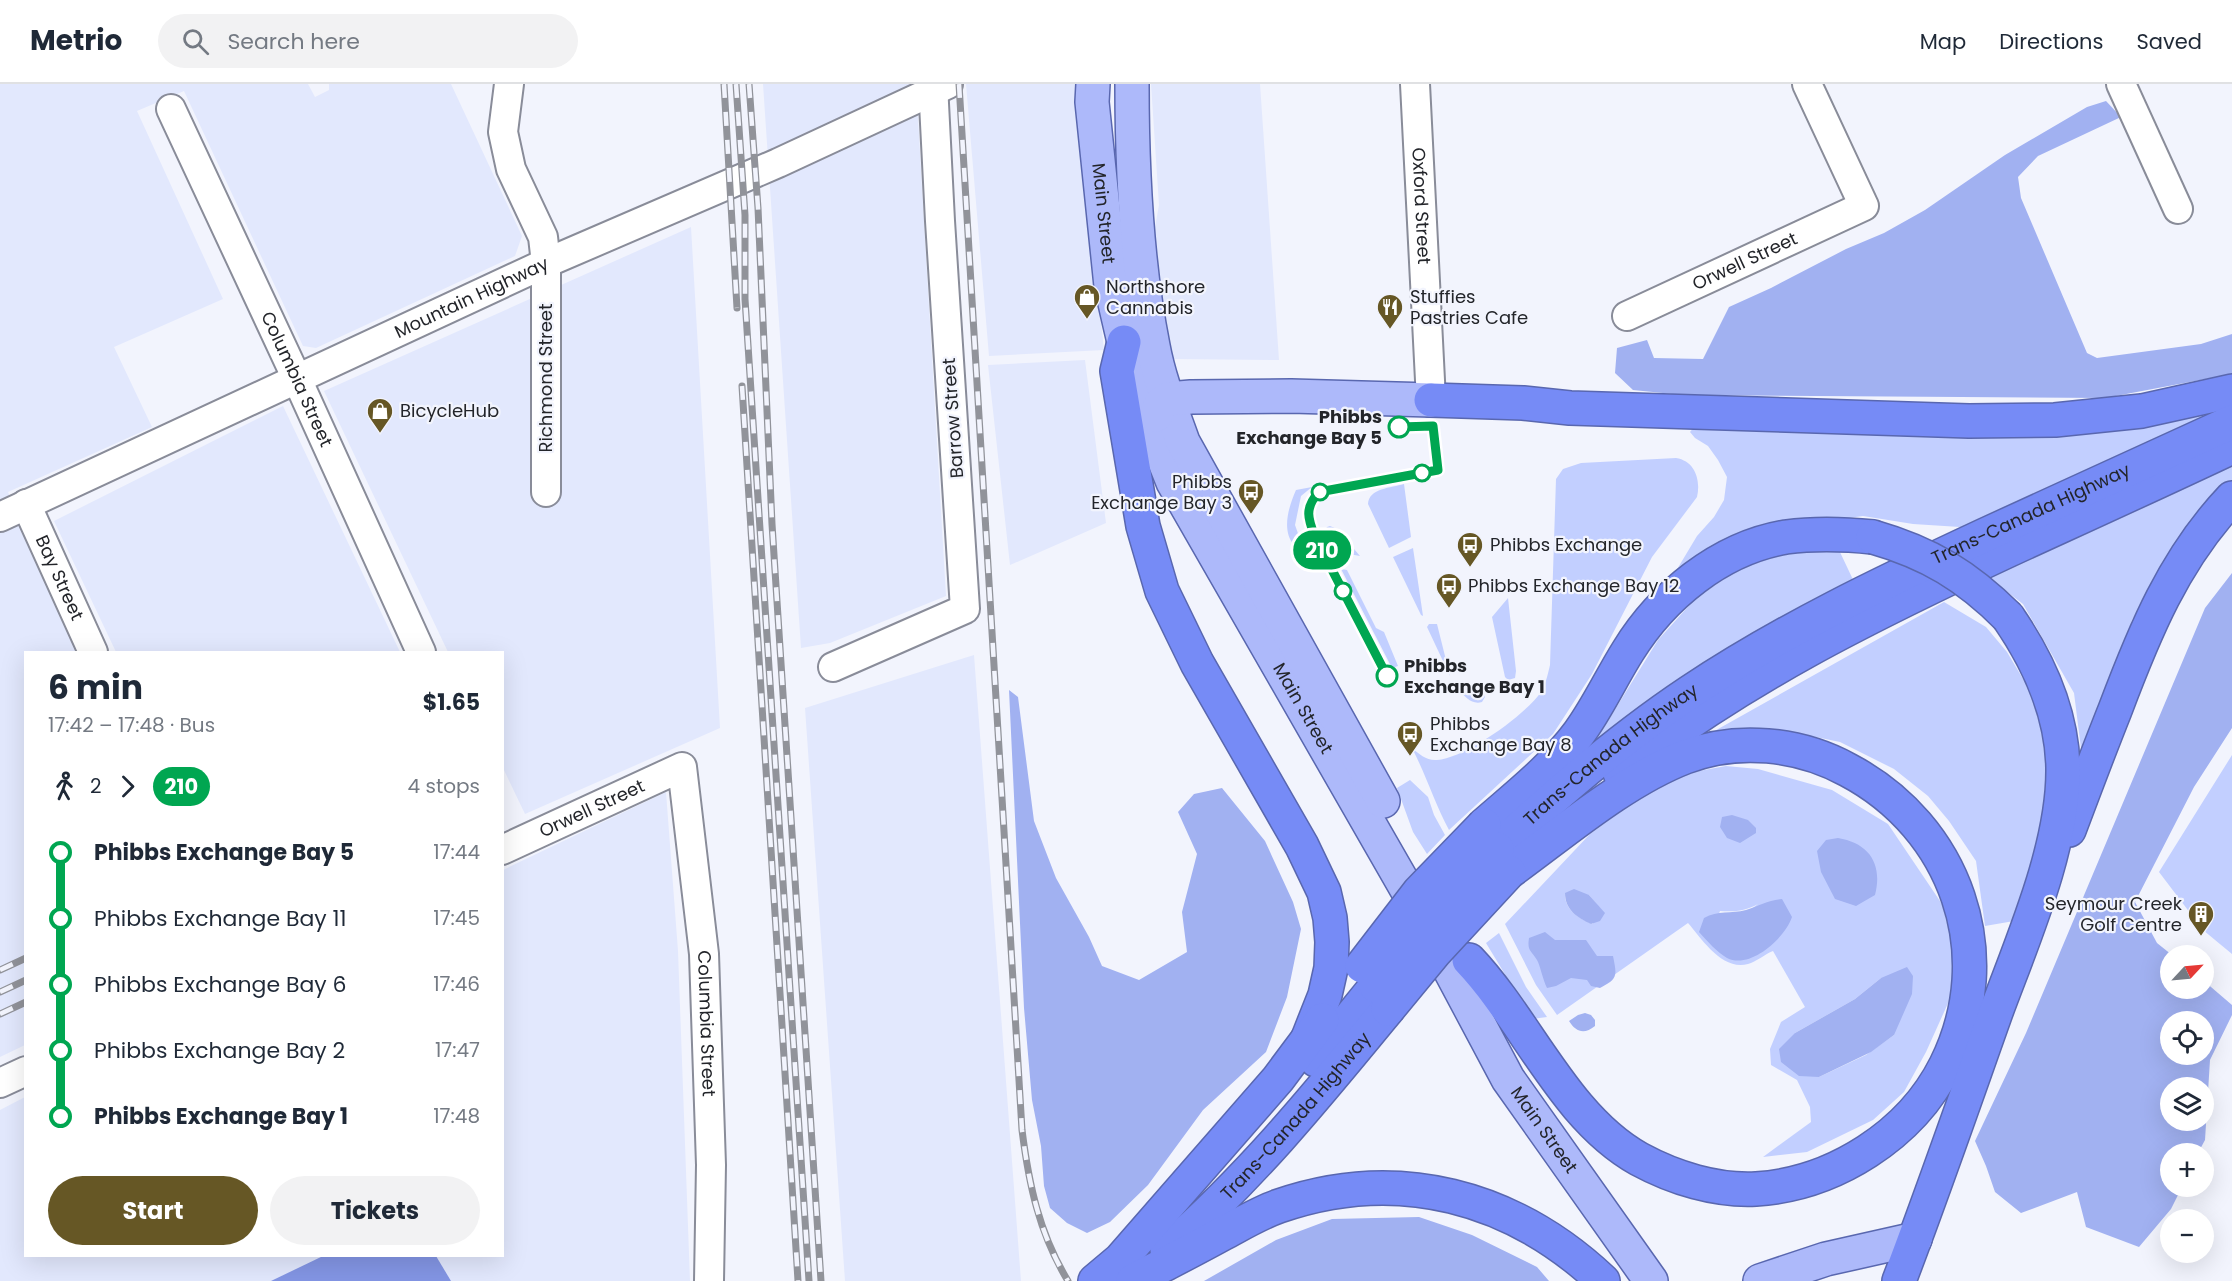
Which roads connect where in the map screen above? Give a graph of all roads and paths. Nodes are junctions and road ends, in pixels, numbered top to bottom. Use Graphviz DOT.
graph roads {
  1 [pos="509,84"];
  2 [pos="1132,84"];
  3 [pos="1415,84"];
  4 [pos="1807,84"];
  5 [pos="2121,84"];
  6 [pos="938,86"];
  7 [pos="1086,90"];
  8 [pos="171,109"];
  9 [pos="2178,208"];
  10 [pos="546,263"];
  11 [pos="1627,316"];
  12 [pos="1124,342"];
  13 [pos="297,380"];
  14 [pos="2232,392"];
  15 [pos="1168,399"];
  16 [pos="1431,400"];
  17 [pos="2232,422"];
  18 [pos="1153,432"];
  19 [pos="2232,447"];
  20 [pos="546,492"];
  21 [pos="2232,498"];
  22 [pos="26,504"];
  23 [pos="0,517"];
  24 [pos="93,651"];
  25 [pos="422,651"];
  26 [pos="833,667"];
  27 [pos="682,767"];
  28 [pos="505,840"];
  29 [pos="1497,849"];
  30 [pos="2016,959"];
  31 [pos="1469,960"];
  32 [pos="1375,987"];
  33 [pos="1308,1038"];
  34 [pos="24,1072"];
  35 [pos="0,1083"];
  36 [pos="1915,1239"];
  37 [pos="1129,1274"];
  38 [pos="709,1281"];
  39 [pos="1095,1281"];
  40 [pos="1603,1281"];
  41 [pos="1651,1281"];
  42 [pos="1675,1281"];
  43 [pos="1760,1281"];
  44 [pos="1899,1281"];
  1 -- 10 [label="street, Richmond Street"];
  2 -- 15 [label="main road, Main Street"];
  3 -- 16 [label="street, Oxford Street"];
  4 -- 11 [label="street, Orwell Street"];
  5 -- 9 [label="street"];
  6 -- 10 [label="street, Mountain Highway"];
  6 -- 26 [label="street, Barrow Street"];
  7 -- 12 [label="main road, Main Street"];
  8 -- 13 [label="street, Columbia Street"];
  10 -- 13 [label="street, Mountain Highway"];
  10 -- 20 [label="street, Richmond Street"];
  12 -- 18 [label="main road, Main Street"];
  12 -- 33 [label="highway"];
  13 -- 22 [label="street, Mountain Highway"];
  13 -- 25 [label="street, Columbia Street"];
  14 -- 16 [label="highway"];
  15 -- 16 [label="main road"];
  15 -- 18 [label="main road"];
  15 -- 31 [label="main road, Main Street"];
  17 -- 29 [label="highway, Trans-Canada Highway"];
  18 -- 41 [label="main road, Main Street"];
  19 -- 29 [label="highway, Trans-Canada Highway"];
  21 -- 30 [label="highway"];
  22 -- 23 [label="street, Mountain Highway"];
  22 -- 24 [label="street, Bay Street"];
  27 -- 28 [label="street, Orwell Street"];
  27 -- 38 [label="street, Columbia Street"];
  29 -- 30 [label="highway, bridge"];
  29 -- 31 [label="highway"];
  29 -- 32 [label="highway, Trans-Canada Highway, bridge"];
  29 -- 32 [label="highway, bridge"];
  30 -- 36 [label="highway"];
  31 -- 42 [label="main road, Main Street"];
  32 -- 33 [label="highway"];
  32 -- 37 [label="highway, Trans-Canada Highway"];
  33 -- 37 [label="highway"];
  34 -- 35 [label="street"];
  36 -- 43 [label="main road"];
  36 -- 44 [label="highway"];
  37 -- 39 [label="highway"];
  37 -- 40 [label="highway"];
}
